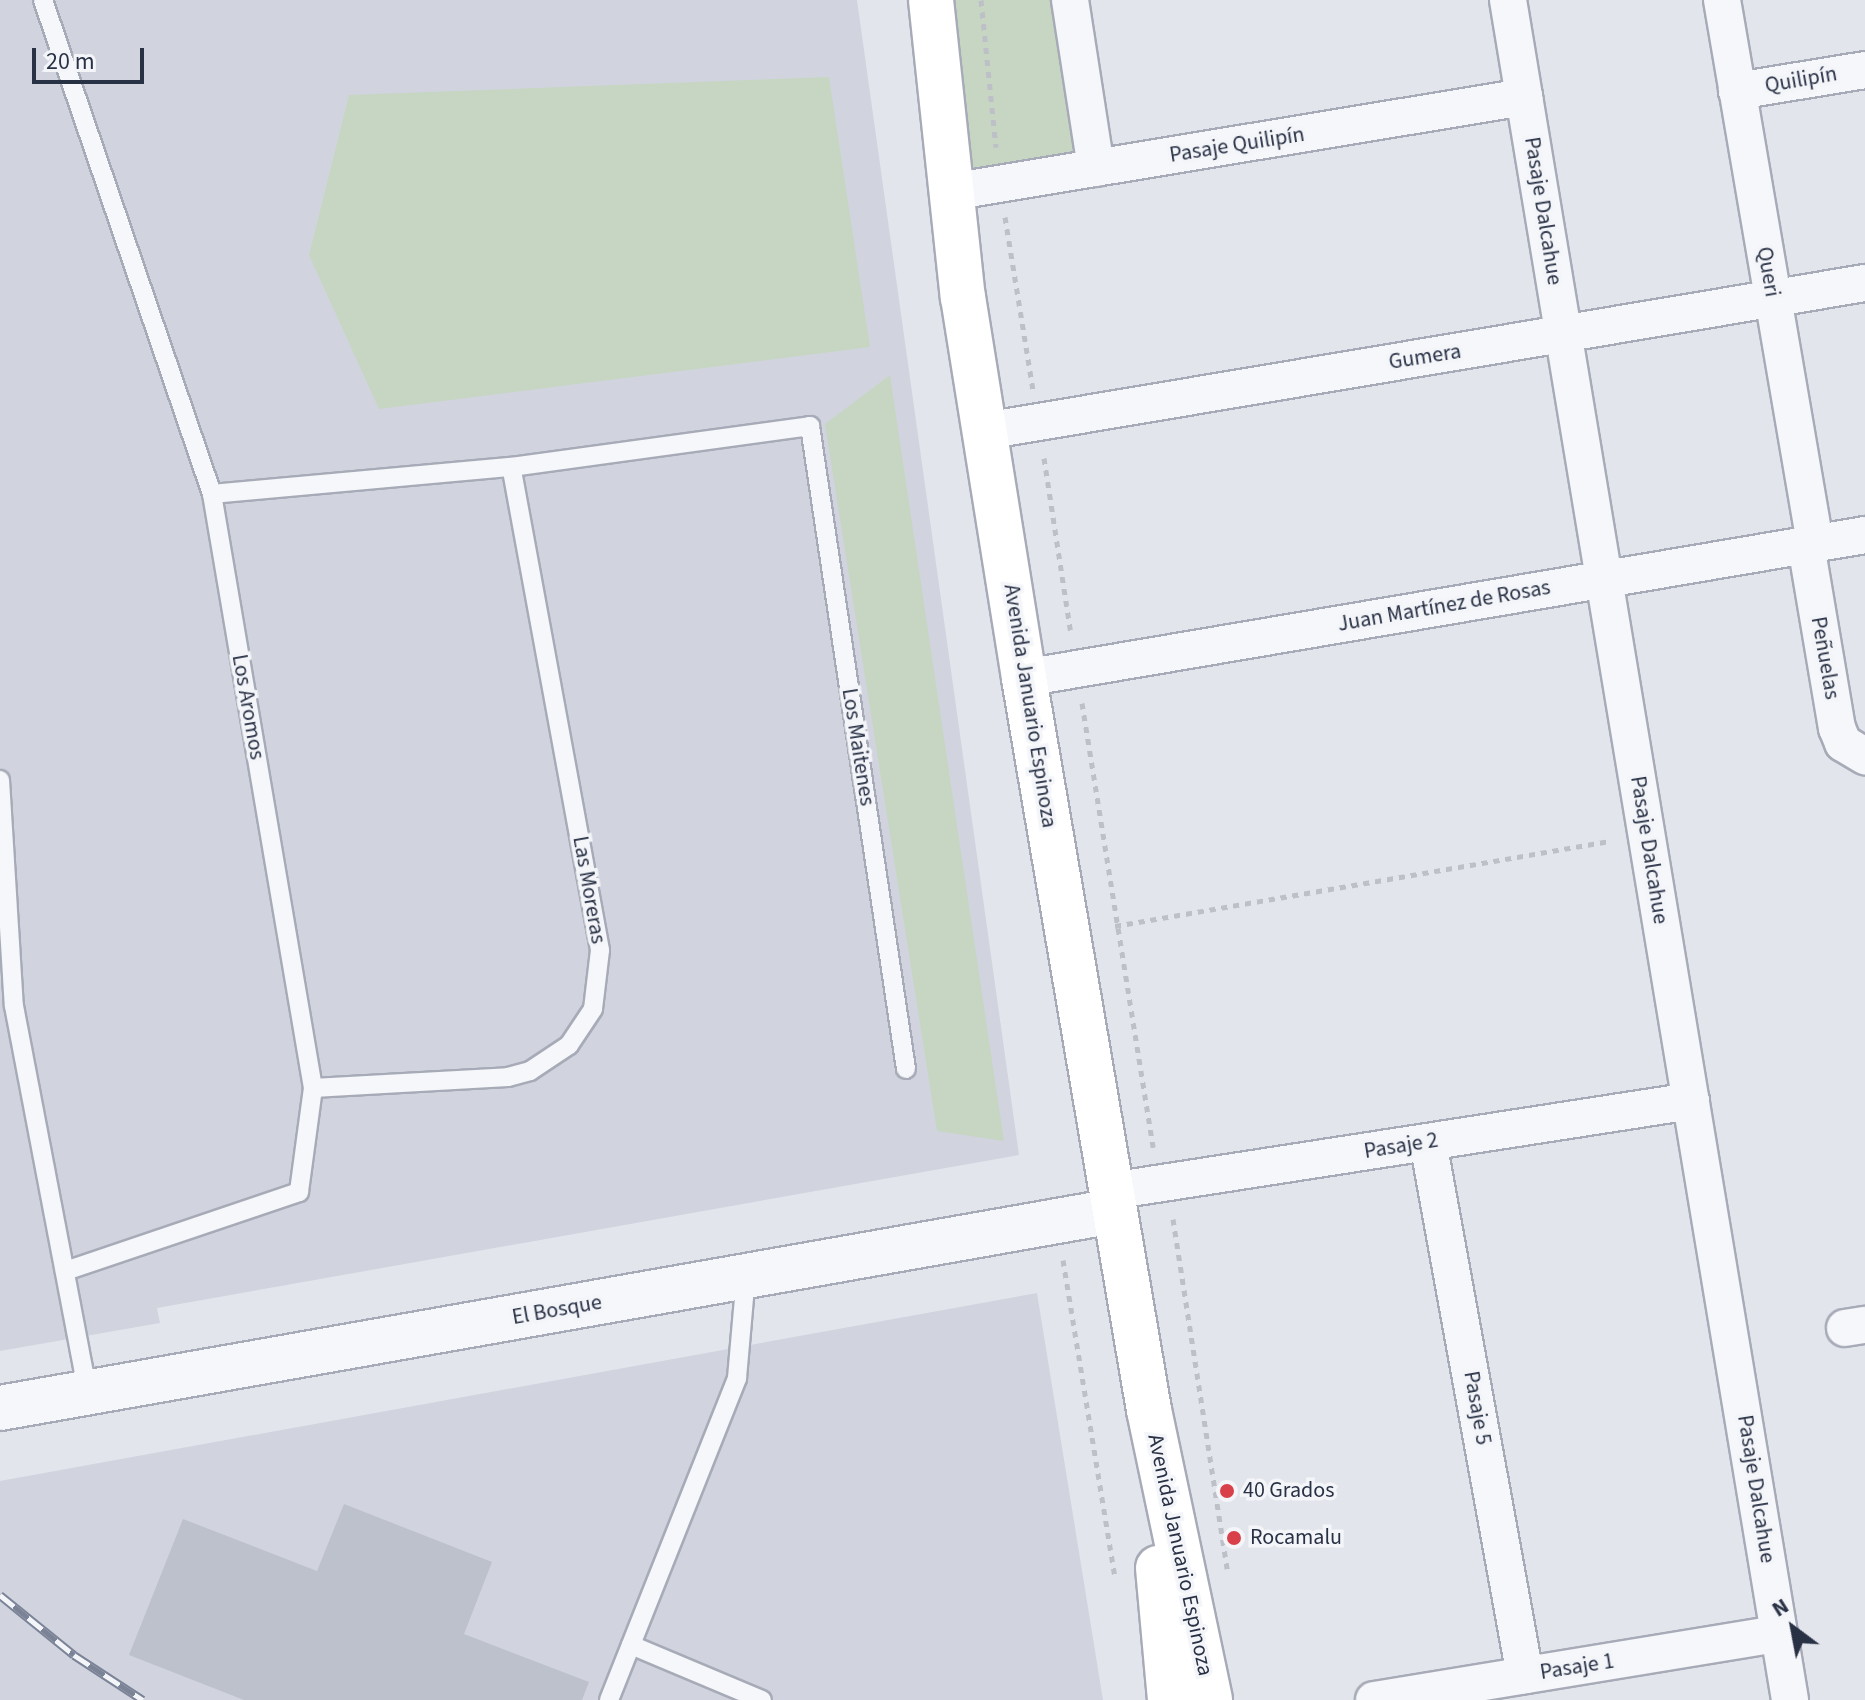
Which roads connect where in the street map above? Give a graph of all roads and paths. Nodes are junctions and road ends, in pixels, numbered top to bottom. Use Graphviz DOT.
graph roads {
  1 [pos="43,0"];
  2 [pos="931,0"];
  3 [pos="981,0"];
  4 [pos="1070,0"];
  5 [pos="1508,0"];
  6 [pos="1722,0"];
  7 [pos="1865,70"];
  8 [pos="1737,91"];
  9 [pos="1524,97"];
  10 [pos="1096,168"];
  11 [pos="1000,184"];
  12 [pos="950,192"];
  13 [pos="1865,283"];
  14 [pos="1773,299"];
  15 [pos="1563,334"];
  16 [pos="1038,422"];
  17 [pos="985,431"];
  18 [pos="511,467"];
  19 [pos="212,494"];
  20 [pos="1865,535"];
  21 [pos="1811,544"];
  22 [pos="1604,579"];
  23 [pos="1077,669"];
  24 [pos="1024,678"];
  25 [pos="1865,756"];
  26 [pos="0,780"];
  27 [pos="1647,835"];
  28 [pos="1117,925"];
  29 [pos="1068,934"];
  30 [pos="906,1069"];
  31 [pos="313,1088"];
  32 [pos="1691,1101"];
  33 [pos="1428,1142"];
  34 [pos="1158,1183"];
  35 [pos="1114,1209"];
  36 [pos="1173,1217"];
  37 [pos="1062,1255"];
  38 [pos="65,1271"];
  39 [pos="746,1276"];
  40 [pos="88,1393"];
  41 [pos="0,1408"];
  42 [pos="1149,1410"];
  43 [pos="1228,1575"];
  44 [pos="1116,1584"];
  45 [pos="1779,1634"];
  46 [pos="631,1645"];
  47 [pos="1525,1675"];
  48 [pos="609,1700"];
  49 [pos="762,1700"];
  50 [pos="1170,1700"];
  51 [pos="1210,1700"];
  52 [pos="1374,1700"];
  53 [pos="1790,1700"];
  1 -- 19 [label="lane, Los Aromos"];
  2 -- 12 [label="main road, Avenida Januario Espinoza"];
  3 -- 11 [label="path"];
  4 -- 10 [label="street"];
  5 -- 9 [label="street, Pasaje Dalcahue"];
  6 -- 8 [label="street, Queri"];
  7 -- 8 [label="street, Quilipín"];
  8 -- 14 [label="street, Queri"];
  9 -- 10 [label="street, Pasaje Quilipín"];
  9 -- 15 [label="street, Pasaje Dalcahue"];
  10 -- 11 [label="street, Pasaje Quilipín"];
  11 -- 12 [label="street, Pasaje Quilipín"];
  11 -- 16 [label="path"];
  12 -- 17 [label="main road, Avenida Januario Espinoza"];
  13 -- 14 [label="street, Gumera"];
  14 -- 15 [label="street, Gumera"];
  14 -- 21 [label="street, Queri"];
  15 -- 16 [label="street, Gumera"];
  15 -- 22 [label="street, Pasaje Dalcahue"];
  16 -- 17 [label="street, Gumera"];
  16 -- 23 [label="path"];
  17 -- 24 [label="main road, Avenida Januario Espinoza"];
  18 -- 19 [label="lane"];
  18 -- 30 [label="lane, Los Maitenes"];
  18 -- 31 [label="lane, Las Moreras"];
  19 -- 31 [label="lane, Los Aromos"];
  20 -- 21 [label="street, Juan Martínez de Rosas"];
  21 -- 22 [label="street, Juan Martínez de Rosas"];
  21 -- 25 [label="street, Peñuelas"];
  22 -- 23 [label="street, Juan Martínez de Rosas"];
  22 -- 27 [label="street, Pasaje Dalcahue"];
  23 -- 24 [label="street, Juan Martínez de Rosas"];
  23 -- 28 [label="path"];
  24 -- 29 [label="main road, Avenida Januario Espinoza"];
  26 -- 38 [label="lane"];
  27 -- 28 [label="path"];
  27 -- 32 [label="street, Pasaje Dalcahue"];
  28 -- 29 [label="path"];
  28 -- 34 [label="path"];
  29 -- 35 [label="main road, Avenida Januario Espinoza"];
  31 -- 38 [label="lane, Los Aromos"];
  32 -- 33 [label="street, Pasaje 2"];
  32 -- 45 [label="street, Pasaje Dalcahue"];
  33 -- 34 [label="street, Pasaje 2"];
  33 -- 47 [label="street, Pasaje 5"];
  34 -- 35 [label="street, Pasaje 2"];
  34 -- 36 [label="path"];
  35 -- 36 [label="path"];
  35 -- 39 [label="street, El Bosque"];
  35 -- 42 [label="main road, Avenida Januario Espinoza"];
  36 -- 43 [label="path"];
  37 -- 44 [label="path"];
  38 -- 40 [label="lane"];
  39 -- 40 [label="street, El Bosque"];
  39 -- 46 [label="lane"];
  40 -- 41 [label="street, El Bosque"];
  42 -- 50 [label="main road, Avenida Januario Espinoza"];
  42 -- 51 [label="main road, Avenida Januario Espinoza"];
  45 -- 47 [label="street, Pasaje 1"];
  45 -- 53 [label="street, Pasaje Dalcahue"];
  46 -- 48 [label="lane"];
  46 -- 49 [label="lane"];
  47 -- 52 [label="street, Pasaje 1"];
}
